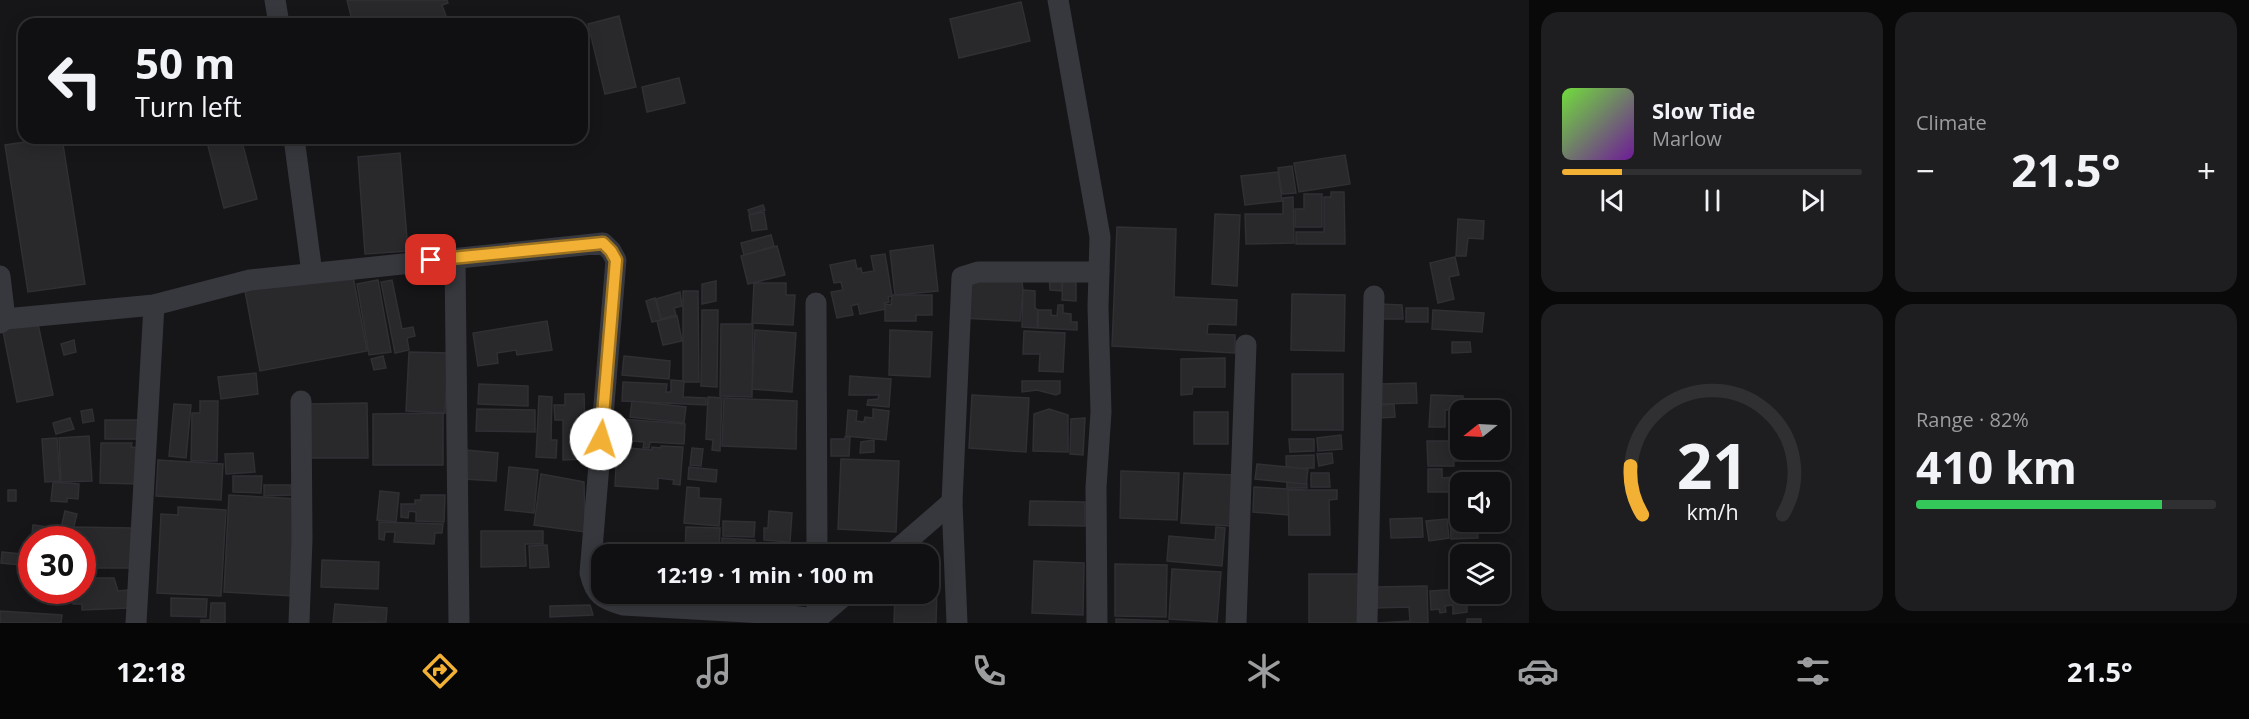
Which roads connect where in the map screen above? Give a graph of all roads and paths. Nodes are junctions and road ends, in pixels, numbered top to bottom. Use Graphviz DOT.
graph roads {
  1 [pos="275,0"];
  2 [pos="1058,0"];
  3 [pos="278,18"];
  4 [pos="295,144"];
  5 [pos="454,258"];
  6 [pos="1099,272"];
  7 [pos="312,273"];
  8 [pos="0,276"];
  9 [pos="1374,296"];
  10 [pos="816,303"];
  11 [pos="154,305"];
  12 [pos="2,321"];
  13 [pos="1246,345"];
  14 [pos="301,401"];
  15 [pos="952,502"];
  16 [pos="817,544"];
  17 [pos="904,544"];
  18 [pos="817,604"];
  19 [pos="835,604"];
  20 [pos="817,621"];
  21 [pos="136,623"];
  22 [pos="299,623"];
  23 [pos="459,623"];
  24 [pos="957,623"];
  25 [pos="1097,623"];
  26 [pos="1236,623"];
  27 [pos="1367,623"];
  1 -- 3 [label="street"];
  2 -- 6 [label="street"];
  4 -- 7 [label="street"];
  5 -- 7 [label="street"];
  5 -- 20 [label="street"];
  5 -- 23 [label="street"];
  6 -- 15 [label="street"];
  6 -- 25 [label="street"];
  7 -- 11 [label="street"];
  8 -- 12 [label="street"];
  9 -- 27 [label="street"];
  10 -- 16 [label="street"];
  11 -- 12 [label="street"];
  11 -- 21 [label="street"];
  13 -- 26 [label="street"];
  14 -- 22 [label="street"];
  15 -- 17 [label="street"];
  15 -- 24 [label="street"];
  18 -- 20 [label="street"];
  19 -- 20 [label="street"];
}
